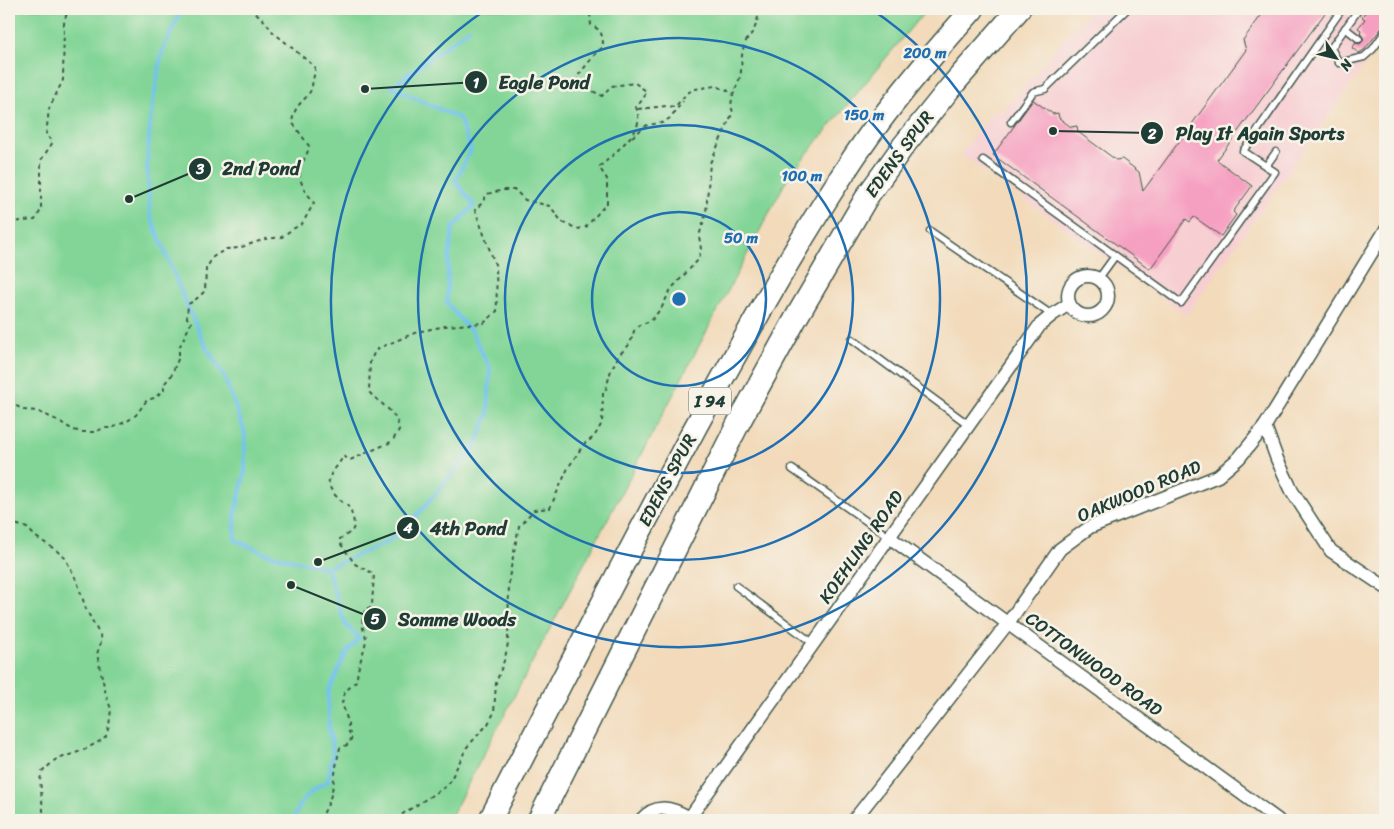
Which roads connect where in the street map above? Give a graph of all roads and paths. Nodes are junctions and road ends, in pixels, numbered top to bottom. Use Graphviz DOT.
graph roads {
  1 [pos="68,9"];
  2 [pos="251,9"];
  3 [pos="586,9"];
  4 [pos="760,9"];
  5 [pos="973,9"];
  6 [pos="1019,9"];
  7 [pos="1127,9"];
  8 [pos="1342,9"];
  9 [pos="1359,9"];
  10 [pos="1345,28"];
  11 [pos="1385,32"];
  12 [pos="1359,39"];
  13 [pos="688,93"];
  14 [pos="732,95"];
  15 [pos="637,109"];
  16 [pos="1011,122"];
  17 [pos="632,137"];
  18 [pos="1276,152"];
  19 [pos="982,160"];
  20 [pos="1266,166"];
  21 [pos="9,222"];
  22 [pos="930,231"];
  23 [pos="1385,231"];
  24 [pos="1115,256"];
  25 [pos="1099,278"];
  26 [pos="1069,304"];
  27 [pos="1052,315"];
  28 [pos="852,339"];
  29 [pos="9,402"];
  30 [pos="969,425"];
  31 [pos="1265,426"];
  32 [pos="792,469"];
  33 [pos="9,522"];
  34 [pos="889,537"];
  35 [pos="736,586"];
  36 [pos="1385,587"];
  37 [pos="1008,622"];
  38 [pos="814,644"];
  39 [pos="689,819"];
  40 [pos="44,820"];
  41 [pos="326,820"];
  42 [pos="396,820"];
  43 [pos="490,820"];
  44 [pos="539,820"];
  45 [pos="640,820"];
  46 [pos="854,820"];
  47 [pos="1278,820"];
  1 -- 21 [label="path"];
  2 -- 29 [label="path"];
  3 -- 15 [label="path"];
  4 -- 14 [label="path"];
  5 -- 43 [label="highway, EDENS SPUR / I 94"];
  6 -- 44 [label="highway, EDENS SPUR / I 94"];
  7 -- 16 [label="lane"];
  8 -- 20 [label="lane"];
  9 -- 10 [label="lane"];
  10 -- 11 [label="lane"];
  10 -- 12 [label="lane"];
  13 -- 14 [label="path"];
  13 -- 15 [label="path"];
  13 -- 17 [label="path"];
  14 -- 42 [label="path"];
  15 -- 17 [label="path"];
  17 -- 41 [label="path"];
  18 -- 20 [label="lane"];
  19 -- 24 [label="lane"];
  20 -- 24 [label="lane"];
  22 -- 27 [label="lane"];
  23 -- 31 [label="street, OAKWOOD ROAD"];
  24 -- 25 [label="lane"];
  25 -- 26 [label="street"];
  25 -- 26 [label="street"];
  26 -- 27 [label="street, KOEHLING ROAD"];
  27 -- 30 [label="street, KOEHLING ROAD"];
  28 -- 30 [label="lane"];
  30 -- 34 [label="street, KOEHLING ROAD"];
  31 -- 36 [label="street"];
  31 -- 37 [label="street, OAKWOOD ROAD"];
  32 -- 34 [label="lane"];
  33 -- 40 [label="path"];
  34 -- 37 [label="street, COTTONWOOD ROAD"];
  34 -- 38 [label="street, KOEHLING ROAD"];
  35 -- 38 [label="lane"];
  37 -- 46 [label="street, OAKWOOD ROAD"];
  37 -- 47 [label="street, COTTONWOOD ROAD"];
  38 -- 39 [label="street, KOEHLING ROAD"];
  39 -- 45 [label="street, KOEHLING ROAD"];
}
